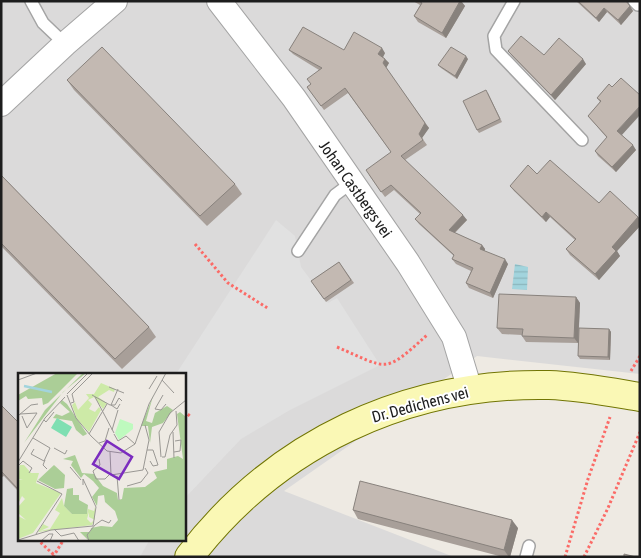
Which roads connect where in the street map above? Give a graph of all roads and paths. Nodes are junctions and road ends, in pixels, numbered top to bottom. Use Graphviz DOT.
graph roads {
  1 [pos="32,1"];
  2 [pos="115,1"];
  3 [pos="219,1"];
  4 [pos="514,1"];
  5 [pos="65,44"];
  6 [pos="1,104"];
  7 [pos="582,140"];
  8 [pos="352,183"];
  9 [pos="195,244"];
  10 [pos="298,251"];
  11 [pos="269,309"];
  12 [pos="433,330"];
  13 [pos="337,347"];
  14 [pos="640,356"];
  15 [pos="634,387"];
  16 [pos="470,390"];
  17 [pos="185,413"];
  18 [pos="611,414"];
  19 [pos="191,417"];
  20 [pos="640,432"];
  21 [pos="38,540"];
  22 [pos="63,540"];
  23 [pos="53,556"];
  24 [pos="189,557"];
  25 [pos="565,557"];
  26 [pos="584,557"];
  1 -- 5 [label="lane"];
  2 -- 5 [label="street"];
  3 -- 8 [label="street, Johan Castbergs vei"];
  4 -- 7 [label="lane"];
  5 -- 6 [label="street"];
  8 -- 10 [label="lane"];
  8 -- 16 [label="street, Johan Castbergs vei"];
  9 -- 11 [label="path"];
  12 -- 13 [label="path"];
  14 -- 15 [label="path"];
  15 -- 16 [label="street, Dr. Dedichens vei"];
  16 -- 24 [label="street, Dr. Dedichens vei"];
  17 -- 19 [label="path"];
  18 -- 25 [label="path"];
  20 -- 26 [label="path"];
  21 -- 23 [label="path"];
  22 -- 23 [label="path"];
}
